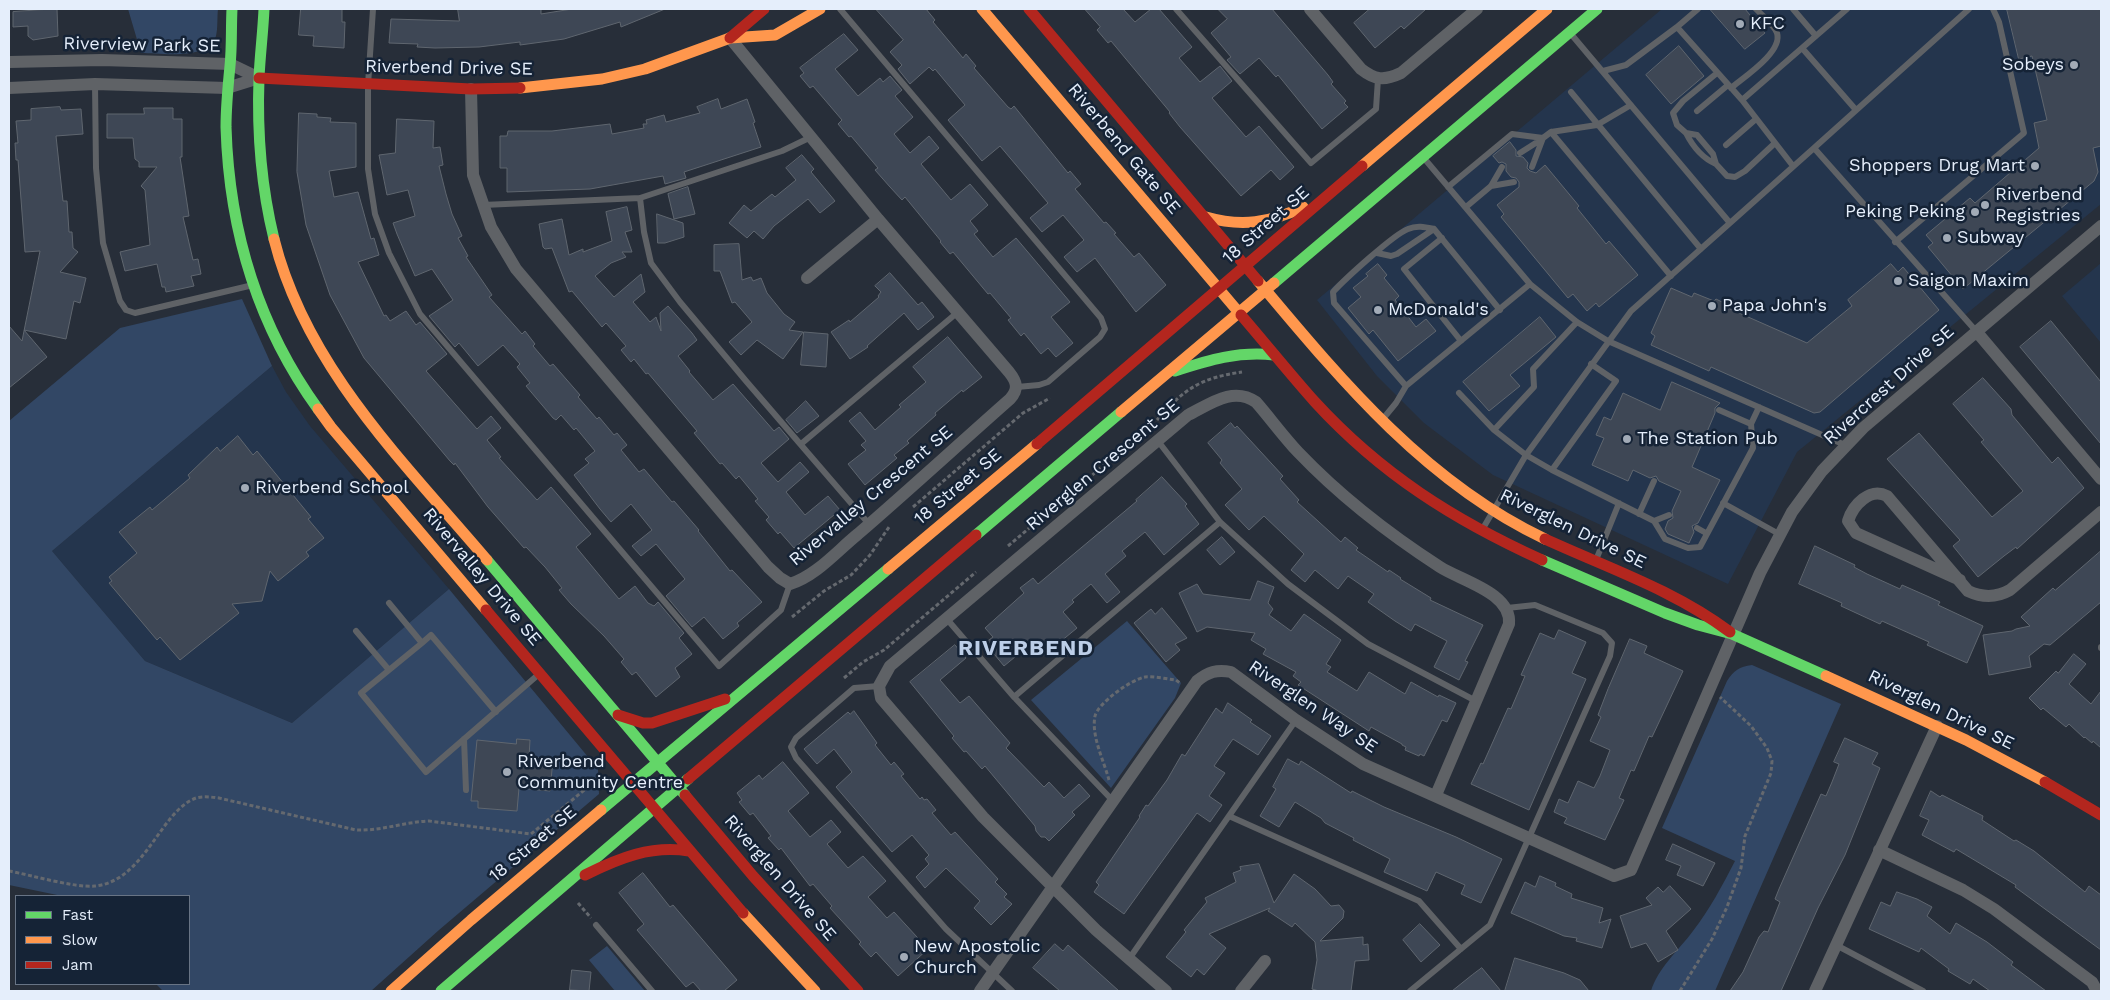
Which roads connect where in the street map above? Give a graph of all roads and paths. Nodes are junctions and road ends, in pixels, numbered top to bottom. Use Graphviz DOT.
graph roads {
  1 [pos="232,9"];
  2 [pos="264,9"];
  3 [pos="373,9"];
  4 [pos="764,9"];
  5 [pos="820,9"];
  6 [pos="840,9"];
  7 [pos="982,9"];
  8 [pos="1029,9"];
  9 [pos="1176,9"];
  10 [pos="1477,9"];
  11 [pos="1547,9"];
  12 [pos="1597,9"];
  13 [pos="1698,9"];
  14 [pos="1756,9"];
  15 [pos="1794,9"];
  16 [pos="1847,9"];
  17 [pos="1970,9"];
  18 [pos="1992,9"];
  19 [pos="1313,10"];
  20 [pos="1677,27"];
  21 [pos="1569,32"];
  22 [pos="1816,36"];
  23 [pos="730,38"];
  24 [pos="1802,48"];
  25 [pos="9,62"];
  26 [pos="1603,71"];
  27 [pos="1718,72"];
  28 [pos="228,76"];
  29 [pos="259,78"];
  30 [pos="1378,80"];
  31 [pos="96,84"];
  32 [pos="368,85"];
  33 [pos="1729,86"];
  34 [pos="9,88"];
  35 [pos="472,89"];
  36 [pos="1570,92"];
  37 [pos="1742,100"];
  38 [pos="1631,105"];
  39 [pos="1856,110"];
  40 [pos="1697,111"];
  41 [pos="1756,119"];
  42 [pos="1597,124"];
  43 [pos="1551,132"];
  44 [pos="811,137"];
  45 [pos="1543,138"];
  46 [pos="1775,143"];
  47 [pos="1726,145"];
  48 [pos="1814,148"];
  49 [pos="1520,153"];
  50 [pos="1422,157"];
  51 [pos="1793,166"];
  52 [pos="1502,167"];
  53 [pos="1532,167"];
  54 [pos="1514,182"];
  55 [pos="1491,186"];
  56 [pos="1448,187"];
  57 [pos="1328,194"];
  58 [pos="640,198"];
  59 [pos="483,205"];
  60 [pos="1466,207"];
  61 [pos="1206,217"];
  62 [pos="878,219"];
  63 [pos="1730,223"];
  64 [pos="2101,227"];
  65 [pos="1434,229"];
  66 [pos="1442,238"];
  67 [pos="1895,242"];
  68 [pos="1701,249"];
  69 [pos="1377,253"];
  70 [pos="1246,265"];
  71 [pos="1671,276"];
  72 [pos="807,278"];
  73 [pos="1530,284"];
  74 [pos="253,285"];
  75 [pos="1219,289"];
  76 [pos="1266,290"];
  77 [pos="1500,310"];
  78 [pos="958,312"];
  79 [pos="1239,313"];
  80 [pos="1578,322"];
  81 [pos="1976,331"];
  82 [pos="1461,341"];
  83 [pos="1608,341"];
  84 [pos="1274,355"];
  85 [pos="1591,364"];
  86 [pos="1242,372"];
  87 [pos="1168,373"];
  88 [pos="1406,386"];
  89 [pos="1017,387"];
  90 [pos="1458,393"];
  91 [pos="1050,398"];
  92 [pos="1759,407"];
  93 [pos="1720,410"];
  94 [pos="1381,421"];
  95 [pos="1751,424"];
  96 [pos="1494,430"];
  97 [pos="1158,441"];
  98 [pos="801,444"];
  99 [pos="1845,445"];
  100 [pos="1526,455"];
  101 [pos="1552,470"];
  102 [pos="2101,479"];
  103 [pos="1654,481"];
  104 [pos="1619,503"];
  105 [pos="1722,503"];
  106 [pos="911,509"];
  107 [pos="1493,511"];
  108 [pos="2101,512"];
  109 [pos="1639,514"];
  110 [pos="1669,515"];
  111 [pos="896,521"];
  112 [pos="1654,521"];
  113 [pos="1220,522"];
  114 [pos="869,524"];
  115 [pos="1697,528"];
  116 [pos="1482,531"];
  117 [pos="1706,533"];
  118 [pos="1779,534"];
  119 [pos="1003,550"];
  120 [pos="1595,562"];
  121 [pos="980,569"];
  122 [pos="1960,580"];
  123 [pos="790,584"];
  124 [pos="389,603"];
  125 [pos="1507,608"];
  126 [pos="792,617"];
  127 [pos="946,618"];
  128 [pos="356,631"];
  129 [pos="1732,634"];
  130 [pos="422,642"];
  131 [pos="389,670"];
  132 [pos="540,674"];
  133 [pos="844,678"];
  134 [pos="880,686"];
  135 [pos="1192,689"];
  136 [pos="1708,692"];
  137 [pos="739,694"];
  138 [pos="1014,697"];
  139 [pos="1476,701"];
  140 [pos="496,712"];
  141 [pos="618,714"];
  142 [pos="1296,720"];
  143 [pos="1937,726"];
  144 [pos="464,739"];
  145 [pos="658,761"];
  146 [pos="600,777"];
  147 [pos="633,783"];
  148 [pos="679,786"];
  149 [pos="466,790"];
  150 [pos="1436,795"];
  151 [pos="1114,802"];
  152 [pos="654,808"];
  153 [pos="2101,815"];
  154 [pos="1229,816"];
  155 [pos="1529,838"];
  156 [pos="689,850"];
  157 [pos="1879,850"];
  158 [pos="9,871"];
  159 [pos="1052,886"];
  160 [pos="558,889"];
  161 [pos="578,903"];
  162 [pos="596,925"];
  163 [pos="1836,945"];
  164 [pos="1461,949"];
  165 [pos="1129,960"];
  166 [pos="1265,961"];
  167 [pos="992,974"];
  168 [pos="391,991"];
  169 [pos="441,991"];
  170 [pos="652,991"];
  171 [pos="815,991"];
  172 [pos="858,991"];
  173 [pos="980,991"];
  174 [pos="1012,991"];
  175 [pos="1166,991"];
  176 [pos="1240,991"];
  177 [pos="1410,991"];
  178 [pos="1680,991"];
  179 [pos="1815,991"];
  180 [pos="1923,991"];
  181 [pos="2097,991"];
  1 -- 28 [label="street"];
  2 -- 29 [label="street"];
  3 -- 32 [label="lane"];
  4 -- 23 [label="street, Riverbend Drive SE"];
  5 -- 23 [label="street, Riverbend Drive SE"];
  6 -- 89 [label="lane"];
  7 -- 75 [label="street, Riverbend Gate SE"];
  8 -- 61 [label="street, Riverbend Gate SE"];
  9 -- 30 [label="lane"];
  10 -- 30 [label="street"];
  11 -- 57 [label="street, 18 Street SE"];
  12 -- 21 [label="street"];
  13 -- 20 [label="lane"];
  14 -- 33 [label="lane"];
  15 -- 22 [label="lane"];
  16 -- 22 [label="lane"];
  17 -- 39 [label="lane"];
  18 -- 67 [label="lane"];
  19 -- 30 [label="street"];
  20 -- 26 [label="lane"];
  20 -- 27 [label="lane"];
  21 -- 26 [label="lane"];
  21 -- 50 [label="street"];
  22 -- 24 [label="lane"];
  23 -- 35 [label="street, Riverbend Drive SE"];
  23 -- 44 [label="street"];
  24 -- 37 [label="lane"];
  24 -- 39 [label="lane"];
  25 -- 28 [label="street, Riverview Park SE"];
  26 -- 38 [label="lane"];
  27 -- 33 [label="lane"];
  27 -- 46 [label="lane"];
  28 -- 29 [label="street, Riverview Park SE"];
  28 -- 29 [label="street, Riverview Park SE"];
  28 -- 31 [label="street, Riverview Park SE"];
  28 -- 74 [label="street, Rivervalley Drive SE"];
  29 -- 32 [label="street, Riverbend Drive SE"];
  29 -- 141 [label="street, Rivervalley Drive SE"];
  31 -- 34 [label="street, Riverview Park SE"];
  31 -- 74 [label="lane"];
  32 -- 35 [label="street, Riverbend Drive SE"];
  32 -- 123 [label="lane"];
  33 -- 37 [label="lane"];
  33 -- 40 [label="lane"];
  35 -- 59 [label="street, Rivervalley Crescent SE"];
  36 -- 42 [label="lane"];
  37 -- 41 [label="lane"];
  38 -- 42 [label="lane"];
  38 -- 63 [label="lane"];
  39 -- 48 [label="lane"];
  41 -- 46 [label="lane"];
  41 -- 47 [label="lane"];
  42 -- 43 [label="lane"];
  42 -- 68 [label="lane"];
  43 -- 45 [label="lane"];
  43 -- 71 [label="lane"];
  44 -- 58 [label="lane"];
  44 -- 62 [label="street"];
  45 -- 49 [label="lane"];
  45 -- 53 [label="lane"];
  45 -- 56 [label="lane"];
  46 -- 51 [label="lane"];
  48 -- 51 [label="lane"];
  48 -- 67 [label="lane"];
  50 -- 56 [label="lane"];
  50 -- 76 [label="street"];
  51 -- 63 [label="lane"];
  52 -- 55 [label="lane"];
  54 -- 55 [label="lane"];
  55 -- 60 [label="lane"];
  56 -- 60 [label="lane"];
  57 -- 61 [label="street"];
  57 -- 70 [label="street, 18 Street SE"];
  58 -- 59 [label="lane"];
  58 -- 98 [label="lane"];
  59 -- 123 [label="street, Rivervalley Crescent SE"];
  60 -- 73 [label="lane"];
  61 -- 70 [label="street, Riverbend Gate SE"];
  62 -- 72 [label="street"];
  62 -- 78 [label="street"];
  63 -- 68 [label="lane"];
  64 -- 81 [label="street, Rivercrest Drive SE"];
  65 -- 66 [label="lane"];
  65 -- 69 [label="lane"];
  65 -- 69 [label="lane"];
  66 -- 77 [label="lane"];
  66 -- 82 [label="lane"];
  67 -- 81 [label="lane"];
  68 -- 71 [label="lane"];
  69 -- 88 [label="lane"];
  70 -- 75 [label="street, 18 Street SE"];
  70 -- 76 [label="street, Riverglen Drive SE"];
  71 -- 83 [label="lane"];
  73 -- 77 [label="lane"];
  73 -- 80 [label="lane"];
  74 -- 132 [label="street, Rivervalley Drive SE"];
  75 -- 79 [label="street, Riverbend Gate SE"];
  75 -- 137 [label="street, 18 Street SE"];
  76 -- 79 [label="street"];
  76 -- 94 [label="street, Riverglen Drive SE"];
  77 -- 82 [label="lane"];
  78 -- 89 [label="street"];
  78 -- 98 [label="lane"];
  79 -- 84 [label="street, Riverglen Drive SE"];
  79 -- 87 [label="street"];
  80 -- 83 [label="lane"];
  80 -- 96 [label="lane"];
  81 -- 99 [label="street, Rivercrest Drive SE"];
  81 -- 102 [label="street"];
  82 -- 88 [label="lane"];
  83 -- 85 [label="lane"];
  83 -- 92 [label="lane"];
  84 -- 87 [label="street"];
  84 -- 116 [label="street, Riverglen Drive SE"];
  85 -- 100 [label="lane"];
  85 -- 101 [label="lane"];
  86 -- 119 [label="path"];
  87 -- 148 [label="street"];
  88 -- 94 [label="lane"];
  89 -- 114 [label="street, Rivervalley Crescent SE"];
  90 -- 96 [label="lane"];
  91 -- 106 [label="path"];
  92 -- 95 [label="lane"];
  92 -- 99 [label="lane"];
  93 -- 95 [label="lane"];
  94 -- 107 [label="street, Riverglen Drive SE"];
  95 -- 105 [label="lane"];
  96 -- 100 [label="lane"];
  97 -- 113 [label="lane"];
  97 -- 125 [label="street, Riverglen Crescent SE"];
  97 -- 127 [label="street, Riverglen Crescent SE"];
  98 -- 114 [label="lane"];
  99 -- 118 [label="street, Rivercrest Drive SE"];
  100 -- 101 [label="lane"];
  100 -- 107 [label="lane"];
  101 -- 104 [label="lane"];
  103 -- 109 [label="lane"];
  104 -- 109 [label="lane"];
  104 -- 120 [label="lane"];
  105 -- 117 [label="lane"];
  105 -- 118 [label="lane"];
  107 -- 116 [label="lane"];
  107 -- 120 [label="street, Riverglen Drive SE"];
  108 -- 122 [label="street"];
  109 -- 112 [label="lane"];
  110 -- 112 [label="lane"];
  111 -- 126 [label="path"];
  112 -- 117 [label="lane"];
  113 -- 138 [label="lane"];
  113 -- 139 [label="lane"];
  114 -- 123 [label="street, Rivervalley Crescent SE"];
  115 -- 117 [label="lane"];
  116 -- 129 [label="street, Riverglen Drive SE"];
  118 -- 129 [label="street, Rivercrest Drive SE"];
  120 -- 129 [label="street, Riverglen Drive SE"];
  121 -- 133 [label="path"];
  122 -- 122 [label="street"];
  124 -- 130 [label="lane"];
  125 -- 139 [label="street"];
  125 -- 155 [label="lane"];
  127 -- 134 [label="street, Riverglen Crescent SE"];
  127 -- 138 [label="lane"];
  128 -- 131 [label="lane"];
  129 -- 136 [label="street, Riverglen Way SE"];
  129 -- 143 [label="street, Riverglen Drive SE"];
  130 -- 131 [label="lane"];
  130 -- 140 [label="lane"];
  131 -- 144 [label="lane"];
  132 -- 140 [label="lane"];
  132 -- 147 [label="street, Rivervalley Drive SE"];
  134 -- 159 [label="street"];
  134 -- 167 [label="lane"];
  135 -- 142 [label="street, Riverglen Way SE"];
  135 -- 151 [label="street, Riverglen Way SE"];
  135 -- 151 [label="path"];
  136 -- 155 [label="street, Riverglen Way SE"];
  136 -- 178 [label="path"];
  137 -- 141 [label="street"];
  137 -- 145 [label="street, 18 Street SE"];
  138 -- 151 [label="lane"];
  139 -- 150 [label="street"];
  140 -- 144 [label="lane"];
  141 -- 145 [label="street, Rivervalley Drive SE"];
  142 -- 150 [label="street, Riverglen Way SE"];
  142 -- 154 [label="lane"];
  143 -- 153 [label="street, Riverglen Drive SE"];
  143 -- 157 [label="street"];
  144 -- 149 [label="lane"];
  145 -- 147 [label="street, 18 Street SE"];
  145 -- 148 [label="street, Rivervalley Drive SE"];
  146 -- 158 [label="path"];
  147 -- 152 [label="street, Rivervalley Drive SE"];
  147 -- 168 [label="street, 18 Street SE"];
  148 -- 152 [label="street"];
  148 -- 172 [label="street, Riverglen Drive SE"];
  150 -- 155 [label="street, Riverglen Way SE"];
  151 -- 159 [label="street, Riverglen Way SE"];
  152 -- 156 [label="street"];
  152 -- 160 [label="street"];
  154 -- 164 [label="lane"];
  154 -- 165 [label="lane"];
  155 -- 164 [label="lane"];
  156 -- 160 [label="street"];
  156 -- 171 [label="street"];
  157 -- 163 [label="street"];
  157 -- 181 [label="street"];
  159 -- 165 [label="street"];
  159 -- 167 [label="street, Riverglen Way SE"];
  160 -- 169 [label="street"];
  161 -- 162 [label="path"];
  162 -- 170 [label="lane"];
  163 -- 179 [label="street"];
  163 -- 180 [label="lane"];
  164 -- 177 [label="lane"];
  165 -- 175 [label="street"];
  166 -- 176 [label="street"];
  167 -- 173 [label="street, Riverglen Way SE"];
  167 -- 174 [label="lane"];
}
